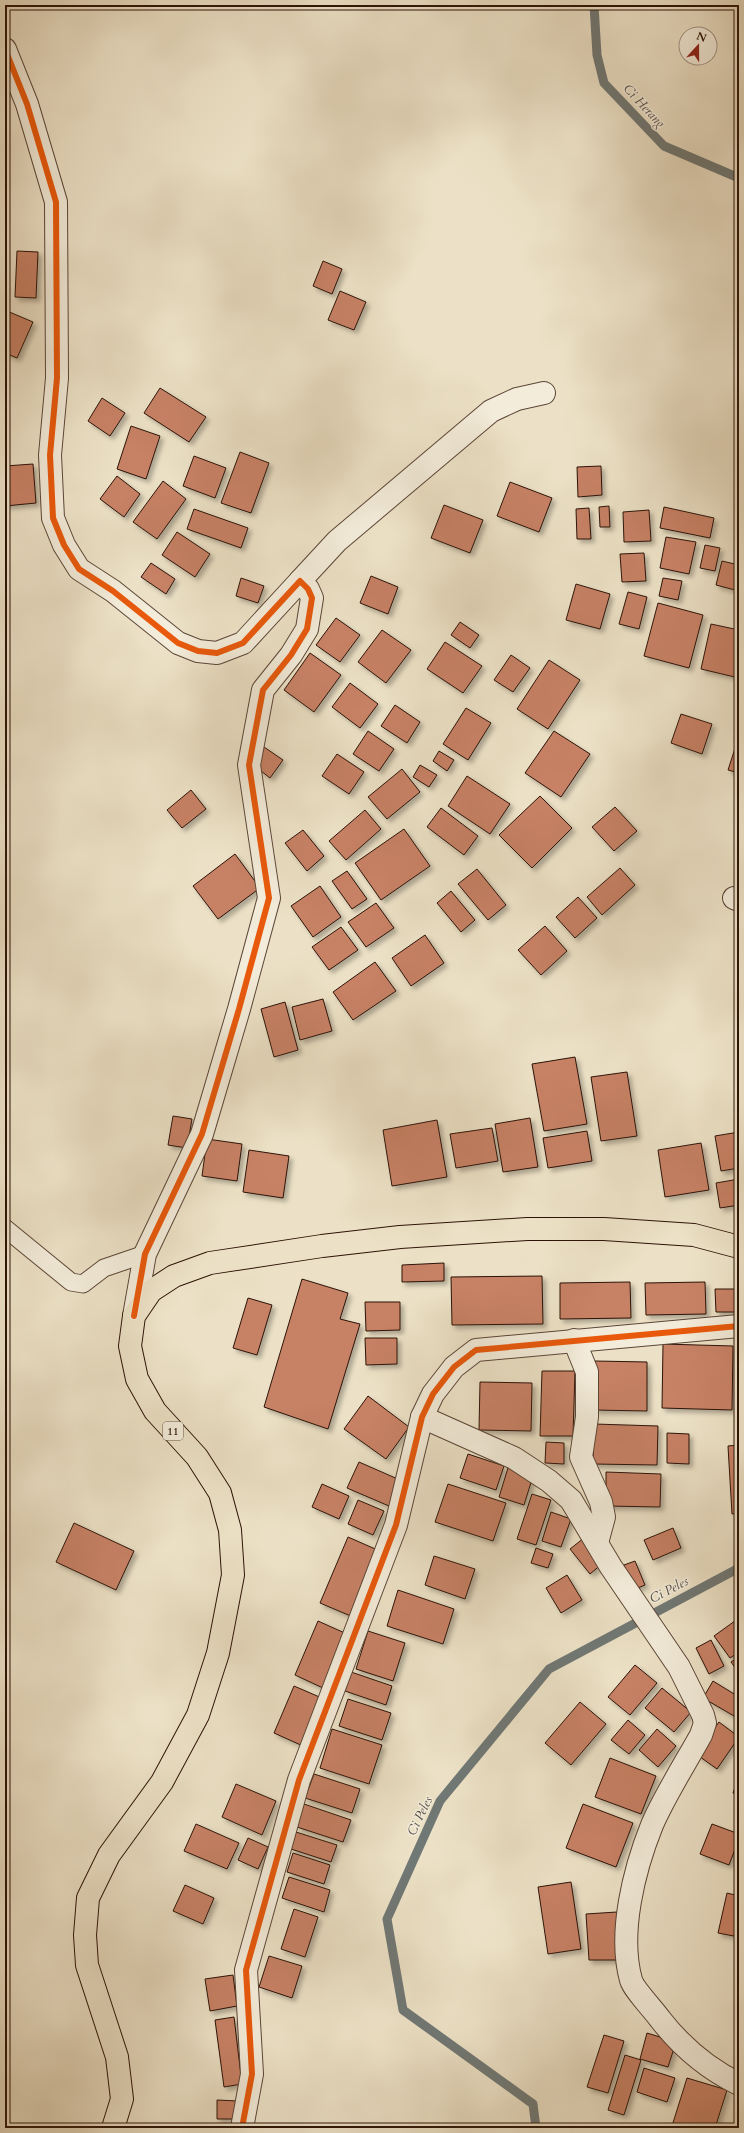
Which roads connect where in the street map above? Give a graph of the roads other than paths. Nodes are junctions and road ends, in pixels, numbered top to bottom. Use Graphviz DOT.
graph roads {
  1 [pos="5,49"];
  2 [pos="544,393"];
  3 [pos="300,581"];
  4 [pos="5,1228"];
  5 [pos="739,1247"];
  6 [pos="145,1254"];
  7 [pos="134,1316"];
  8 [pos="739,1326"];
  9 [pos="574,1340"];
  10 [pos="422,1417"];
  11 [pos="597,1543"];
  12 [pos="739,2084"];
  13 [pos="113,2128"];
  14 [pos="242,2128"];
  1 -- 3 [label="street"];
  2 -- 3 [label="street"];
  3 -- 6 [label="street"];
  4 -- 6 [label="lane"];
  5 -- 7 [label="highway, 11"];
  6 -- 7 [label="street"];
  7 -- 13 [label="highway, 11"];
  8 -- 9 [label="street"];
  9 -- 10 [label="street"];
  9 -- 11 [label="street"];
  10 -- 11 [label="street"];
  10 -- 14 [label="street"];
  11 -- 12 [label="street"];
}
